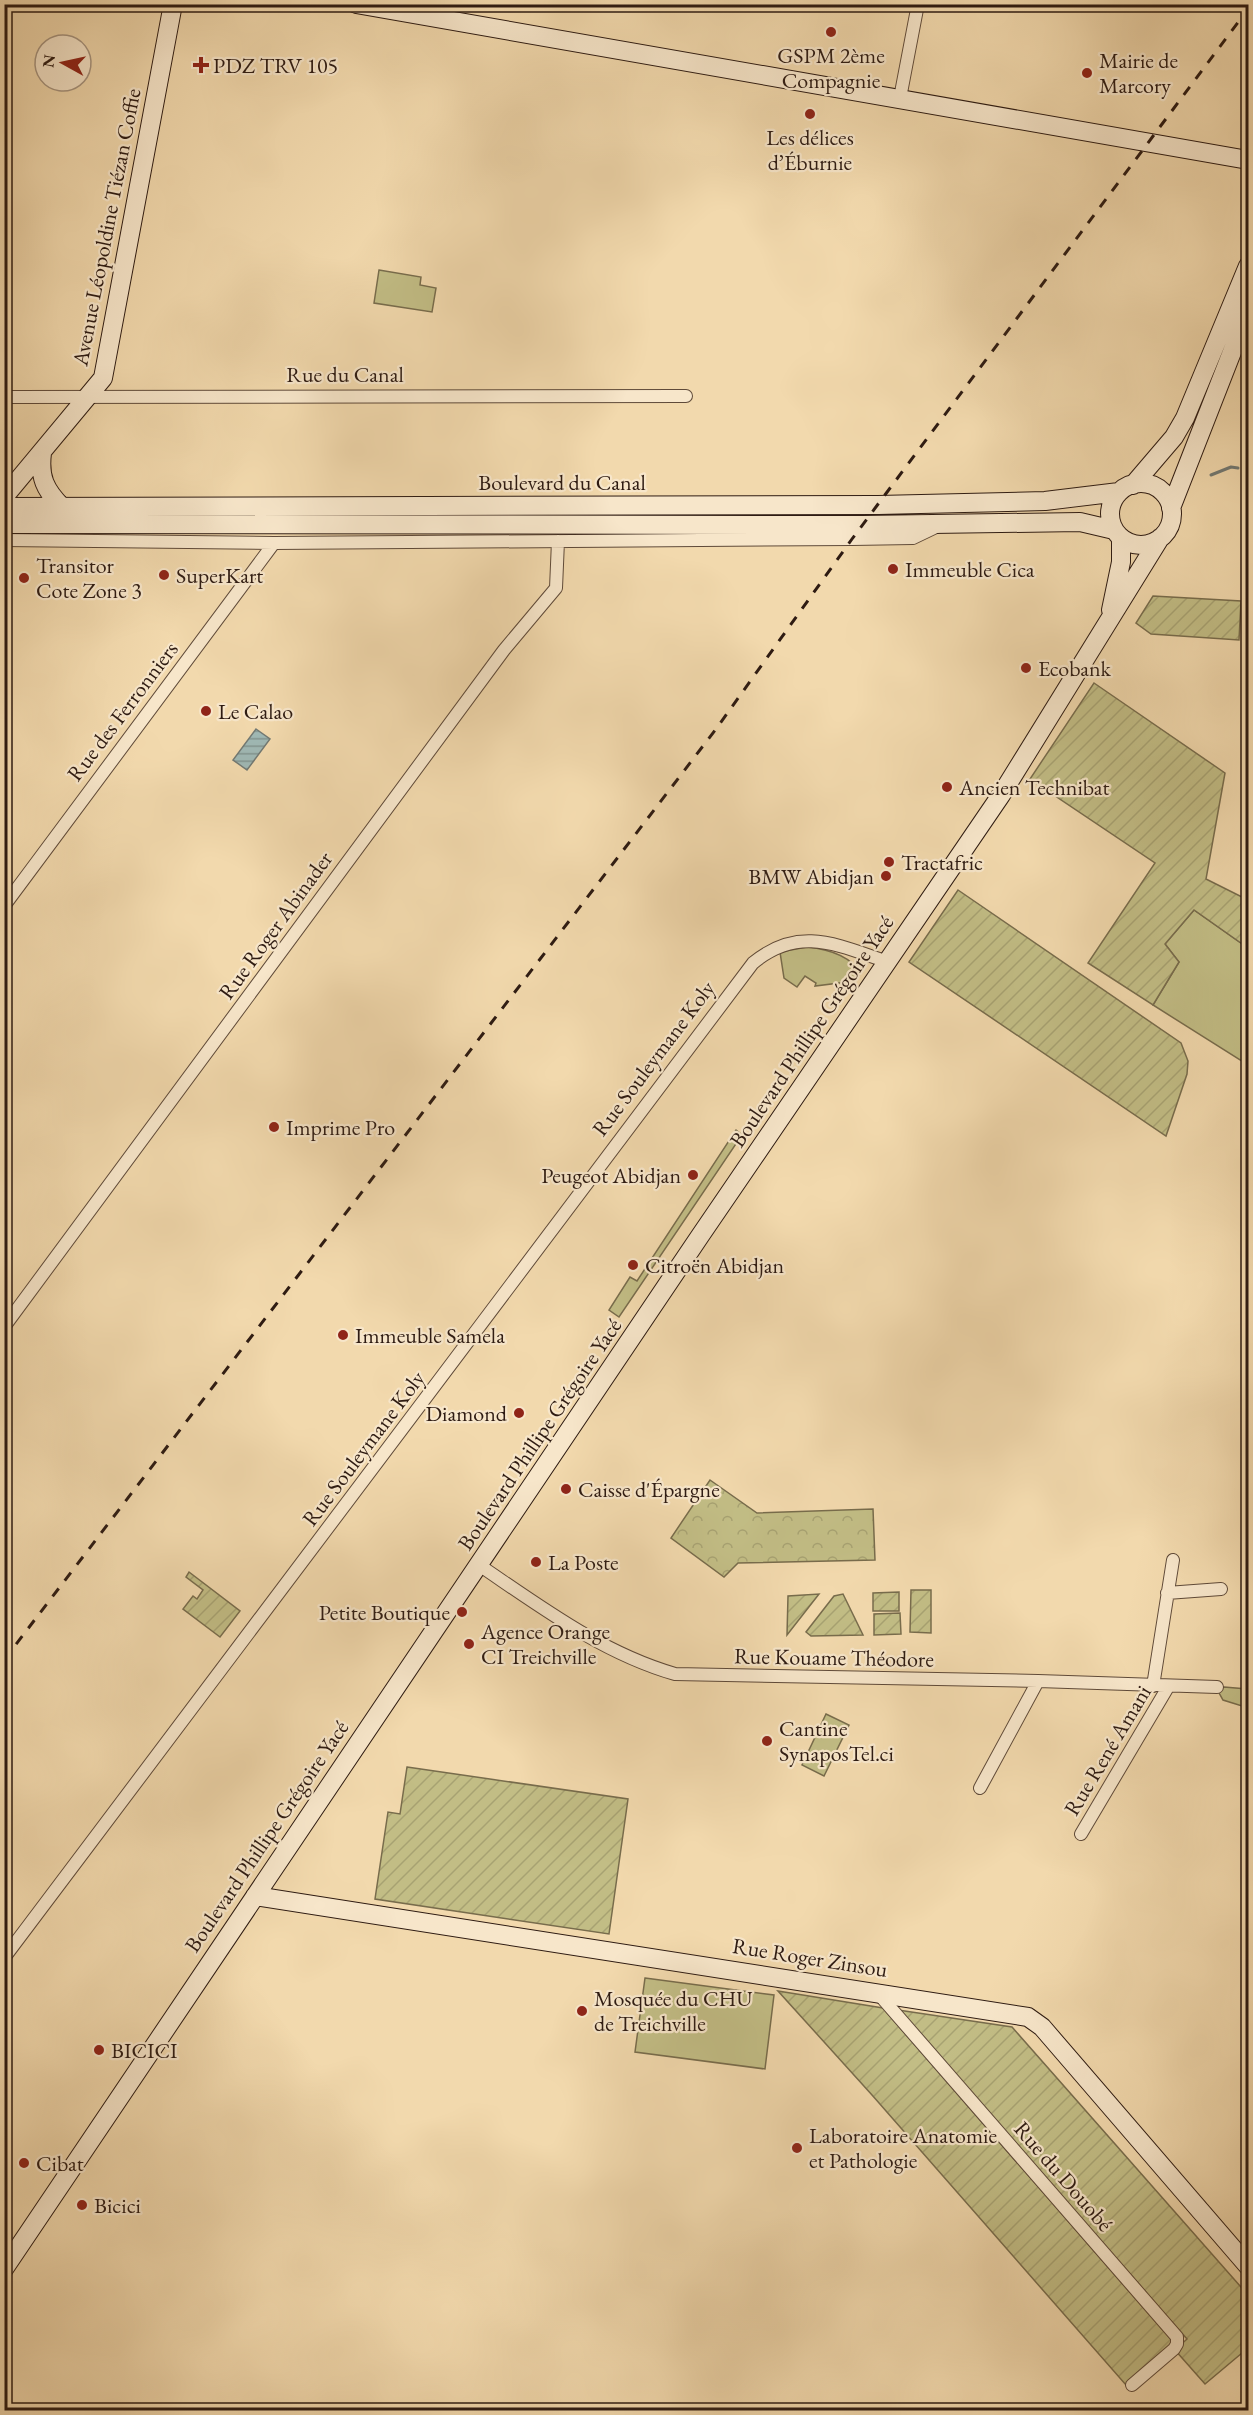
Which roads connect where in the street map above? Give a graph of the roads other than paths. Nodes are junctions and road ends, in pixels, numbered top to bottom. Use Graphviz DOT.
graph roads {
  1 [pos="173,4"];
  2 [pos="356,4"];
  3 [pos="918,4"];
  4 [pos="900,98"];
  5 [pos="1248,160"];
  6 [pos="1248,266"];
  7 [pos="1248,311"];
  8 [pos="89,396"];
  9 [pos="686,396"];
  10 [pos="4,397"];
  11 [pos="42,453"];
  12 [pos="1126,488"];
  13 [pos="4,497"];
  14 [pos="4,507"];
  15 [pos="62,507"];
  16 [pos="1171,508"];
  17 [pos="4,524"];
  18 [pos="945,524"];
  19 [pos="1118,534"];
  20 [pos="1160,538"];
  21 [pos="8,541"];
  22 [pos="558,541"];
  23 [pos="274,543"];
  24 [pos="1108,623"];
  25 [pos="4,906"];
  26 [pos="888,962"];
  27 [pos="4,1327"];
  28 [pos="1173,1560"];
  29 [pos="479,1565"];
  30 [pos="1221,1589"];
  31 [pos="1167,1593"];
  32 [pos="1038,1681"];
  33 [pos="1153,1686"];
  34 [pos="1168,1687"];
  35 [pos="1217,1687"];
  36 [pos="980,1788"];
  37 [pos="1081,1834"];
  38 [pos="255,1896"];
  39 [pos="4,1958"];
  40 [pos="876,1992"];
  41 [pos="1248,2266"];
  42 [pos="4,2269"];
  43 [pos="1132,2385"];
  1 -- 8 [label="main road, Avenue Léopoldine Tiézan Coffie"];
  2 -- 4 [label="main road"];
  3 -- 4 [label="street"];
  4 -- 5 [label="main road"];
  6 -- 12 [label="main road"];
  7 -- 16 [label="main road"];
  8 -- 9 [label="street, Rue du Canal"];
  8 -- 10 [label="street, Rue du Canal"];
  8 -- 11 [label="main road, Avenue Léopoldine Tiézan Coffie"];
  11 -- 13 [label="main road, Avenue Léopoldine Tiézan Coffie"];
  11 -- 15 [label="main road"];
  12 -- 15 [label="main road, Boulevard du Canal"];
  12 -- 16 [label="main road"];
  12 -- 19 [label="main road"];
  14 -- 15 [label="main road, Boulevard du Canal"];
  16 -- 20 [label="main road"];
  17 -- 18 [label="main road, Boulevard du Canal"];
  18 -- 19 [label="main road, Boulevard du Canal"];
  18 -- 22 [label="street, Boulevard du Canal"];
  19 -- 20 [label="main road"];
  19 -- 24 [label="main road, Boulevard Phillipe Grégoire Yacé"];
  20 -- 24 [label="main road, Boulevard Phillipe Grégoire Yacé"];
  21 -- 23 [label="street, Boulevard du Canal"];
  22 -- 23 [label="street, Boulevard du Canal"];
  22 -- 27 [label="street, Rue Roger Abinader"];
  23 -- 25 [label="street, Rue des Ferronniers"];
  24 -- 26 [label="main road, Boulevard Phillipe Grégoire Yacé"];
  26 -- 29 [label="main road, Boulevard Phillipe Grégoire Yacé"];
  26 -- 39 [label="street, Rue Souleymane Koly"];
  28 -- 31 [label="street"];
  29 -- 32 [label="street, Rue Kouame Théodore"];
  29 -- 38 [label="main road, Boulevard Phillipe Grégoire Yacé"];
  30 -- 31 [label="street"];
  31 -- 33 [label="street"];
  32 -- 33 [label="street, Rue Kouame Théodore"];
  32 -- 36 [label="street"];
  33 -- 34 [label="street, Rue Kouame Théodore"];
  34 -- 35 [label="street, Rue Kouame Théodore"];
  34 -- 37 [label="street, Rue René Amani"];
  38 -- 40 [label="main road, Rue Roger Zinsou"];
  38 -- 42 [label="main road, Boulevard Phillipe Grégoire Yacé"];
  40 -- 41 [label="main road, Rue Roger Zinsou"];
  40 -- 43 [label="street, Rue du Douobé"];
}
